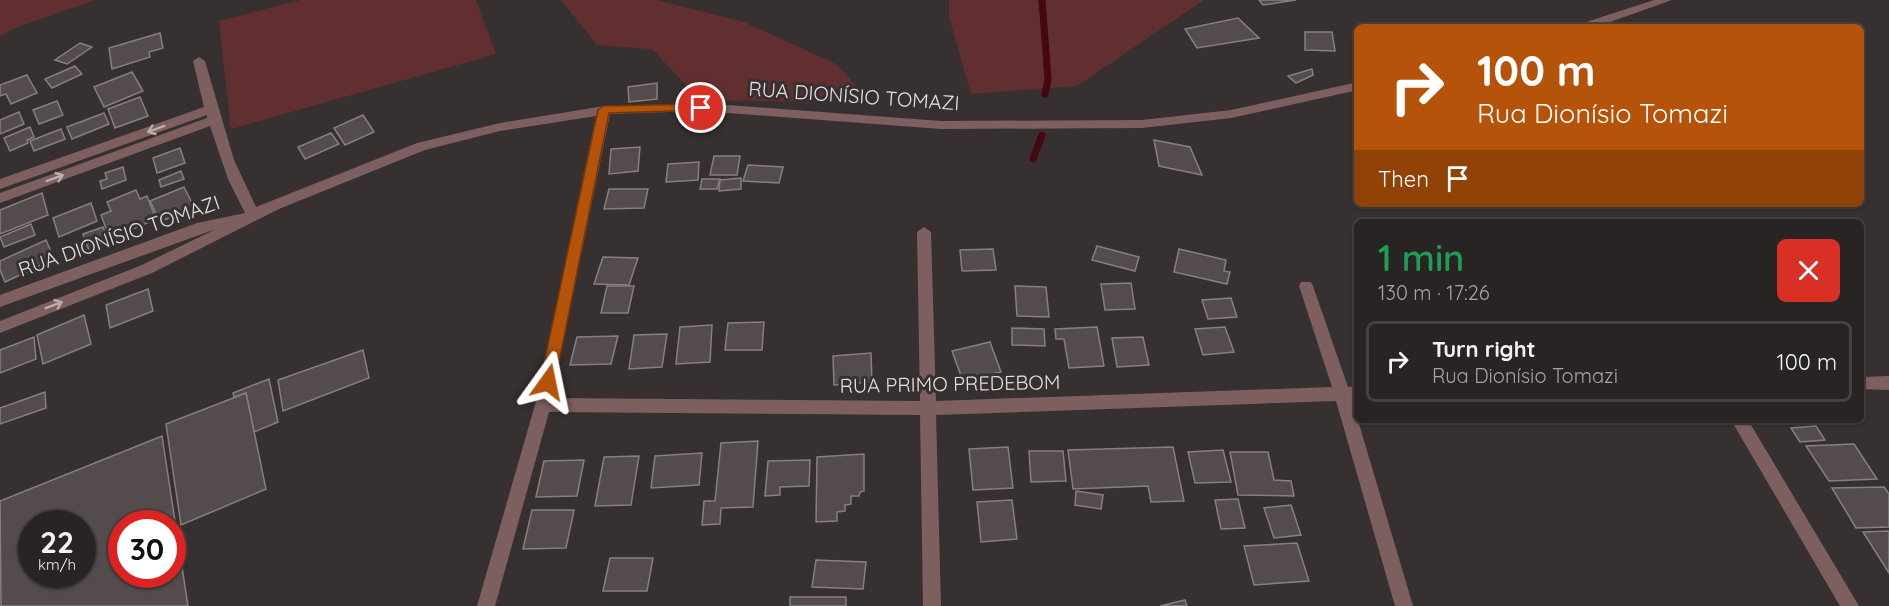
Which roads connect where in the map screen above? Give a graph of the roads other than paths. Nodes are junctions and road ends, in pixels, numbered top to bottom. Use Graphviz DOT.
graph roads {
  1 [pos="1666,0"];
  2 [pos="1593,24"];
  3 [pos="199,61"];
  4 [pos="1354,87"];
  5 [pos="603,110"];
  6 [pos="212,115"];
  7 [pos="0,184"];
  8 [pos="0,198"];
  9 [pos="253,214"];
  10 [pos="924,232"];
  11 [pos="1306,286"];
  12 [pos="0,301"];
  13 [pos="0,327"];
  14 [pos="1864,383"];
  15 [pos="1889,383"];
  16 [pos="1350,393"];
  17 [pos="543,405"];
  18 [pos="927,408"];
  19 [pos="1354,409"];
  20 [pos="1358,423"];
  21 [pos="1741,423"];
  22 [pos="486,606"];
  23 [pos="932,606"];
  24 [pos="1404,606"];
  25 [pos="1850,606"];
  1 -- 2 [label="street"];
  3 -- 6 [label="street"];
  4 -- 5 [label="street, RUA DIONÍSIO TOMAZI"];
  5 -- 9 [label="street, RUA DIONÍSIO TOMAZI"];
  5 -- 17 [label="street"];
  6 -- 7 [label="street, one-way"];
  8 -- 6 [label="street, one-way"];
  6 -- 9 [label="street"];
  9 -- 12 [label="street, RUA DIONÍSIO TOMAZI"];
  13 -- 9 [label="street, RUA DIONÍSIO TOMAZI, one-way"];
  10 -- 18 [label="street"];
  11 -- 16 [label="street"];
  14 -- 15 [label="street"];
  16 -- 18 [label="street, RUA PRIMO PREDEBOM"];
  16 -- 19 [label="street"];
  17 -- 18 [label="street, RUA PRIMO PREDEBOM"];
  17 -- 22 [label="street"];
  18 -- 23 [label="street"];
  20 -- 24 [label="street"];
  21 -- 25 [label="street"];
}
